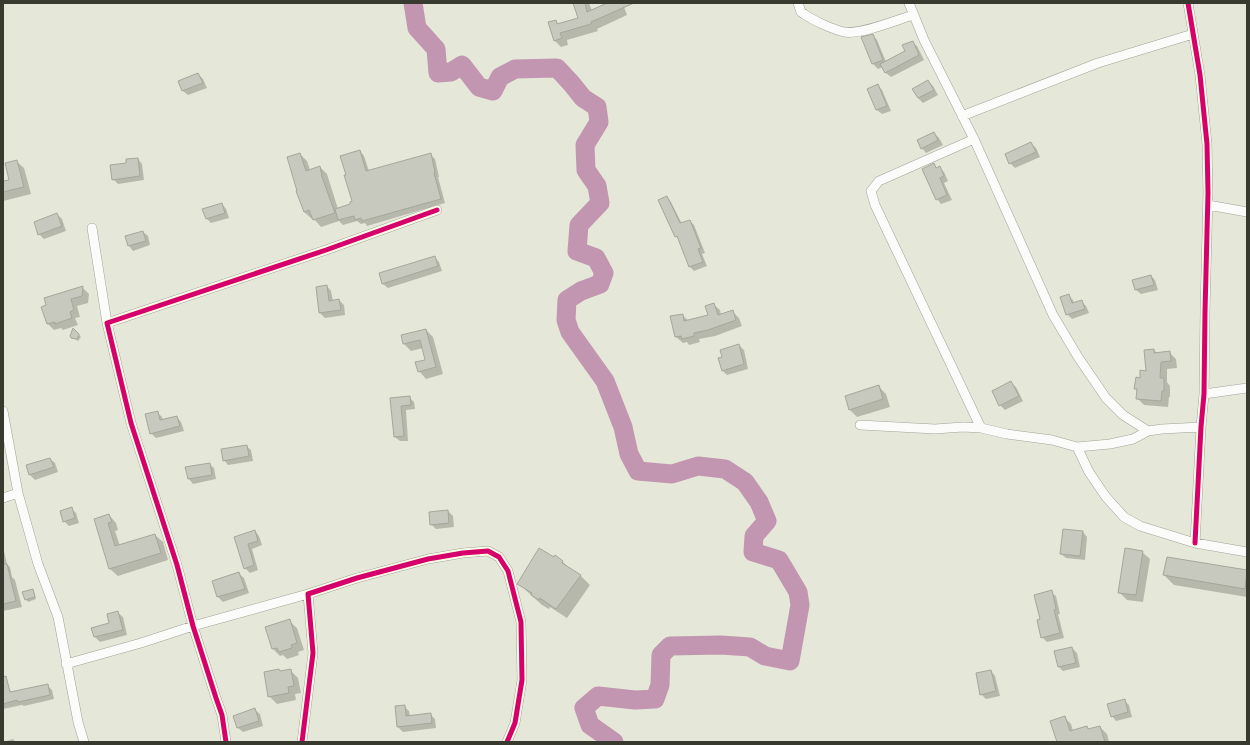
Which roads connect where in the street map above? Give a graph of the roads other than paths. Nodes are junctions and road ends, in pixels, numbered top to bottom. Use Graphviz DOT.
graph roads {
  1 [pos="798,3"];
  2 [pos="909,3"];
  3 [pos="1188,3"];
  4 [pos="913,15"];
  5 [pos="1194,34"];
  6 [pos="962,116"];
  7 [pos="974,139"];
  8 [pos="1208,205"];
  9 [pos="437,210"];
  10 [pos="1247,212"];
  11 [pos="92,228"];
  12 [pos="107,324"];
  13 [pos="1247,388"];
  14 [pos="1204,394"];
  15 [pos="3,411"];
  16 [pos="860,425"];
  17 [pos="1201,427"];
  18 [pos="981,428"];
  19 [pos="1148,431"];
  20 [pos="1077,447"];
  21 [pos="18,493"];
  22 [pos="3,498"];
  23 [pos="1195,543"];
  24 [pos="1247,552"];
  25 [pos="308,594"];
  26 [pos="193,626"];
  27 [pos="66,664"];
  28 [pos="84,742"];
  29 [pos="226,742"];
  30 [pos="302,742"];
  31 [pos="507,742"];
  1 -- 4 [label="street"];
  2 -- 4 [label="street"];
  3 -- 5 [label="street"];
  4 -- 6 [label="street"];
  5 -- 6 [label="street"];
  5 -- 8 [label="street"];
  6 -- 7 [label="street"];
  7 -- 18 [label="street"];
  7 -- 19 [label="street"];
  8 -- 10 [label="street"];
  8 -- 14 [label="street"];
  9 -- 12 [label="street"];
  11 -- 12 [label="street"];
  12 -- 26 [label="street"];
  13 -- 14 [label="street"];
  14 -- 17 [label="street"];
  15 -- 21 [label="street"];
  16 -- 18 [label="street"];
  17 -- 19 [label="street"];
  17 -- 23 [label="street"];
  18 -- 20 [label="street"];
  19 -- 20 [label="street"];
  20 -- 23 [label="street"];
  21 -- 22 [label="street"];
  21 -- 27 [label="street"];
  23 -- 24 [label="street"];
  25 -- 26 [label="street"];
  25 -- 30 [label="street"];
  25 -- 31 [label="street"];
  26 -- 27 [label="street"];
  26 -- 29 [label="street"];
  27 -- 28 [label="street"];
}
